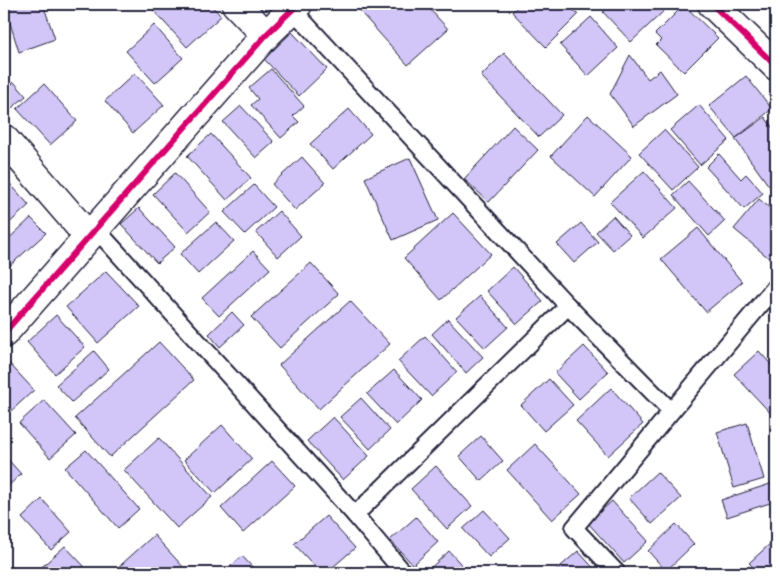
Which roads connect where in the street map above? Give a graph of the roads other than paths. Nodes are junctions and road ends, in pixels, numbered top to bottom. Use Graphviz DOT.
graph roads {
  1 [pos="236,4"];
  2 [pos="712,4"];
  3 [pos="295,6"];
  4 [pos="266,35"];
  5 [pos="776,66"];
  6 [pos="4,139"];
  7 [pos="92,232"];
  8 [pos="776,286"];
  9 [pos="568,306"];
  10 [pos="4,334"];
  11 [pos="671,411"];
  12 [pos="355,515"];
  13 [pos="404,573"];
  14 [pos="617,573"];
  1 -- 4 [label="street"];
  2 -- 5 [label="street"];
  3 -- 4 [label="street"];
  3 -- 9 [label="lane"];
  4 -- 7 [label="street"];
  6 -- 7 [label="street"];
  7 -- 10 [label="street"];
  7 -- 12 [label="lane"];
  8 -- 11 [label="lane"];
  9 -- 11 [label="lane"];
  9 -- 12 [label="lane"];
  11 -- 14 [label="lane"];
  12 -- 13 [label="lane"];
}
